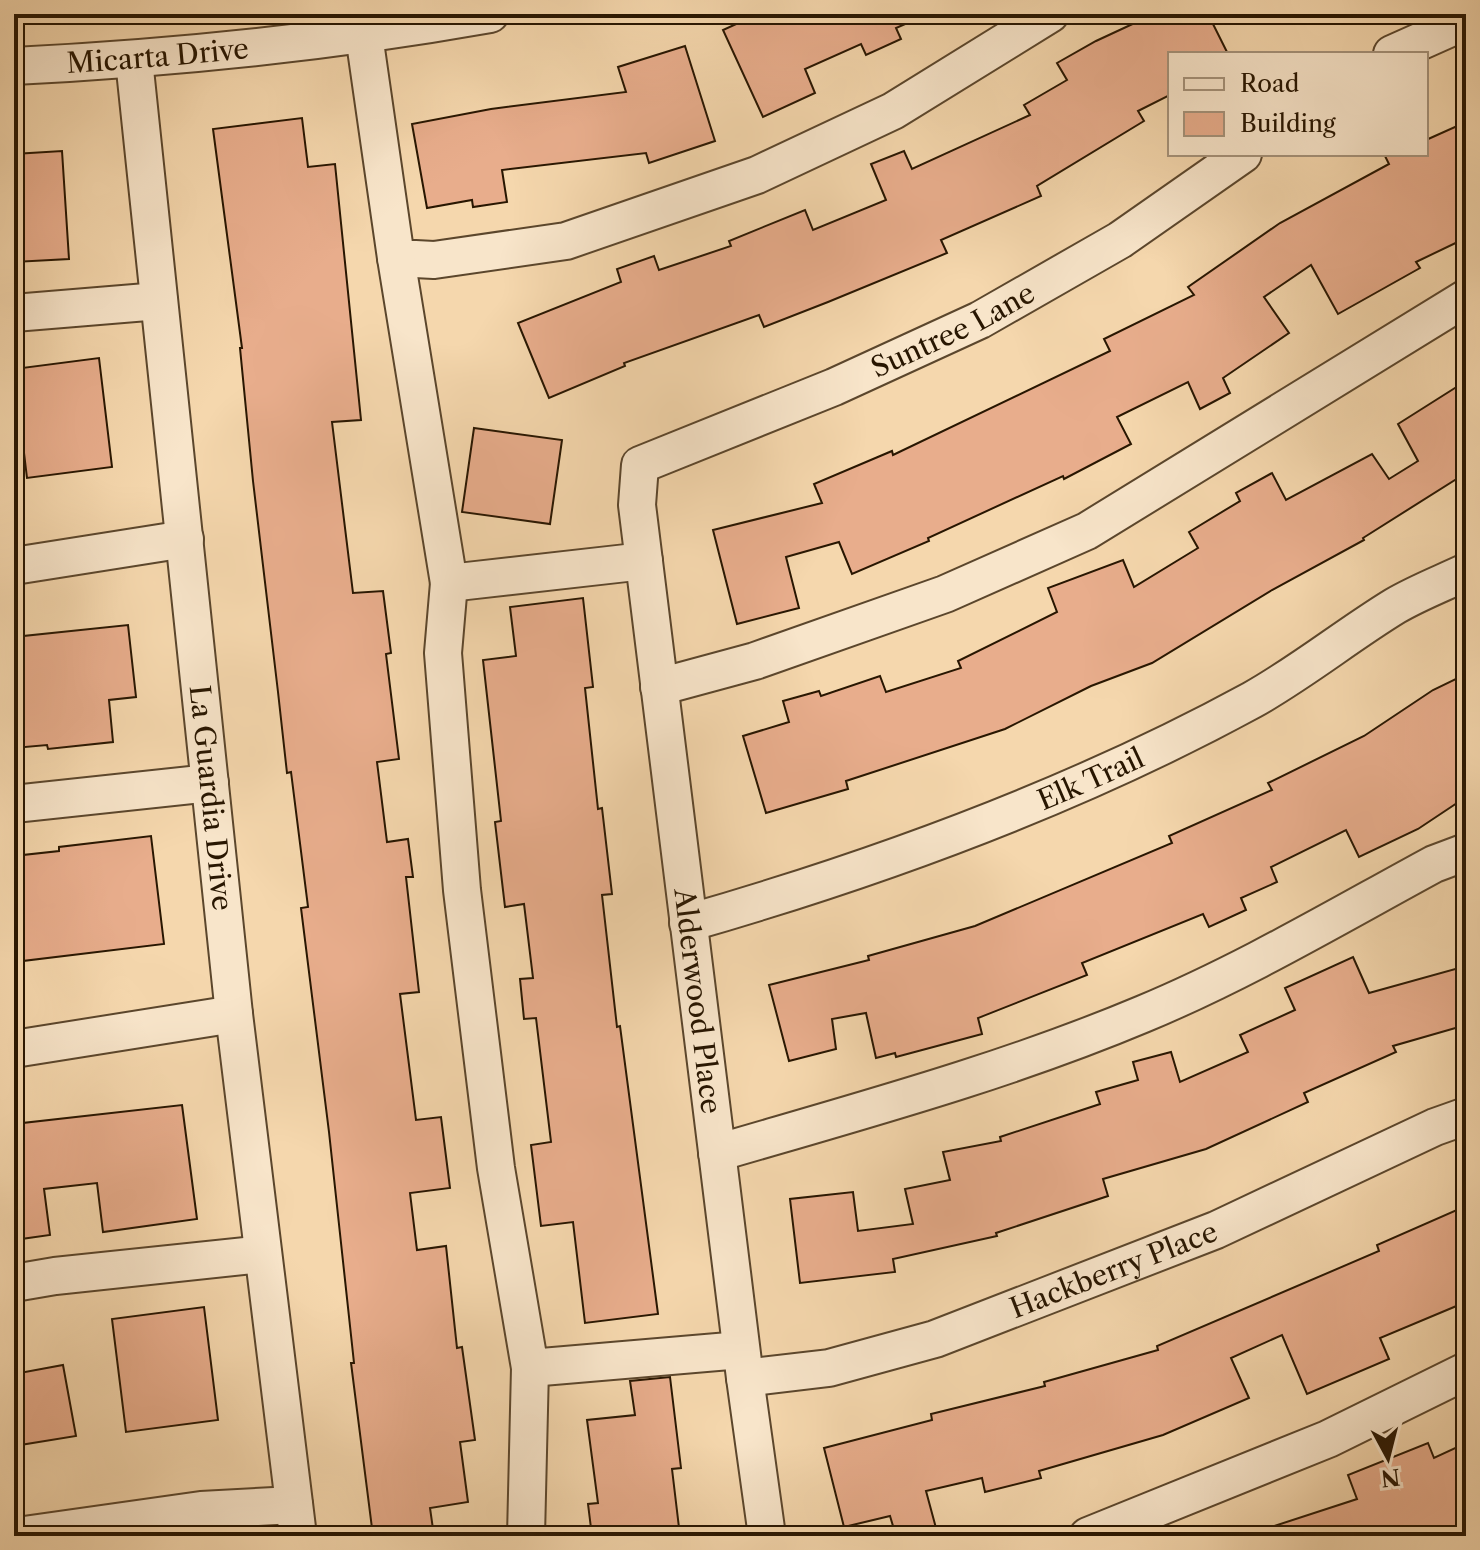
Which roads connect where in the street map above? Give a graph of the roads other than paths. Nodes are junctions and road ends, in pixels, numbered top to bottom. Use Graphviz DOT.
graph roads {
  1 [pos="490,14"];
  2 [pos="1050,14"];
  3 [pos="1466,21"];
  4 [pos="403,22"];
  5 [pos="364,35"];
  6 [pos="1396,52"];
  7 [pos="134,60"];
  8 [pos="14,66"];
  9 [pos="1240,156"];
  10 [pos="396,258"];
  11 [pos="1466,298"];
  12 [pos="159,301"];
  13 [pos="14,313"];
  14 [pos="640,465"];
  15 [pos="185,539"];
  16 [pos="644,561"];
  17 [pos="14,566"];
  18 [pos="1466,572"];
  19 [pos="449,583"];
  20 [pos="659,687"];
  21 [pos="210,783"];
  22 [pos="14,804"];
  23 [pos="1466,852"];
  24 [pos="688,923"];
  25 [pos="234,1014"];
  26 [pos="14,1049"];
  27 [pos="1466,1116"];
  28 [pos="717,1153"];
  29 [pos="263,1254"];
  30 [pos="14,1283"];
  31 [pos="743,1364"];
  32 [pos="530,1368"];
  33 [pos="1466,1371"];
  34 [pos="296,1521"];
  35 [pos="17,1536"];
  36 [pos="526,1536"];
  37 [pos="767,1536"];
  38 [pos="1088,1536"];
  1 -- 4 [label="street, Micarta Drive"];
  2 -- 10 [label="street"];
  3 -- 6 [label="street"];
  4 -- 5 [label="street, Micarta Drive"];
  5 -- 7 [label="street, Micarta Drive"];
  5 -- 10 [label="street"];
  7 -- 8 [label="street, Micarta Drive"];
  7 -- 12 [label="street, La Guardia Drive"];
  9 -- 14 [label="street, Suntree Lane"];
  10 -- 19 [label="street"];
  11 -- 20 [label="street"];
  12 -- 13 [label="street"];
  12 -- 15 [label="street, La Guardia Drive"];
  14 -- 16 [label="street, Alderwood Place"];
  15 -- 17 [label="street"];
  15 -- 21 [label="street, La Guardia Drive"];
  16 -- 19 [label="street"];
  16 -- 20 [label="street, Alderwood Place"];
  18 -- 24 [label="street, Elk Trail"];
  19 -- 32 [label="street"];
  20 -- 24 [label="street, Alderwood Place"];
  21 -- 22 [label="street"];
  21 -- 25 [label="street, La Guardia Drive"];
  23 -- 28 [label="street"];
  24 -- 28 [label="street, Alderwood Place"];
  25 -- 26 [label="street"];
  25 -- 29 [label="street, La Guardia Drive"];
  27 -- 31 [label="street, Hackberry Place"];
  28 -- 31 [label="street, Alderwood Place"];
  29 -- 30 [label="street"];
  29 -- 34 [label="street, La Guardia Drive"];
  31 -- 32 [label="street, Hackberry Place"];
  31 -- 37 [label="street, Alderwood Place"];
  32 -- 36 [label="street"];
  33 -- 38 [label="street"];
  34 -- 35 [label="street"];
}
